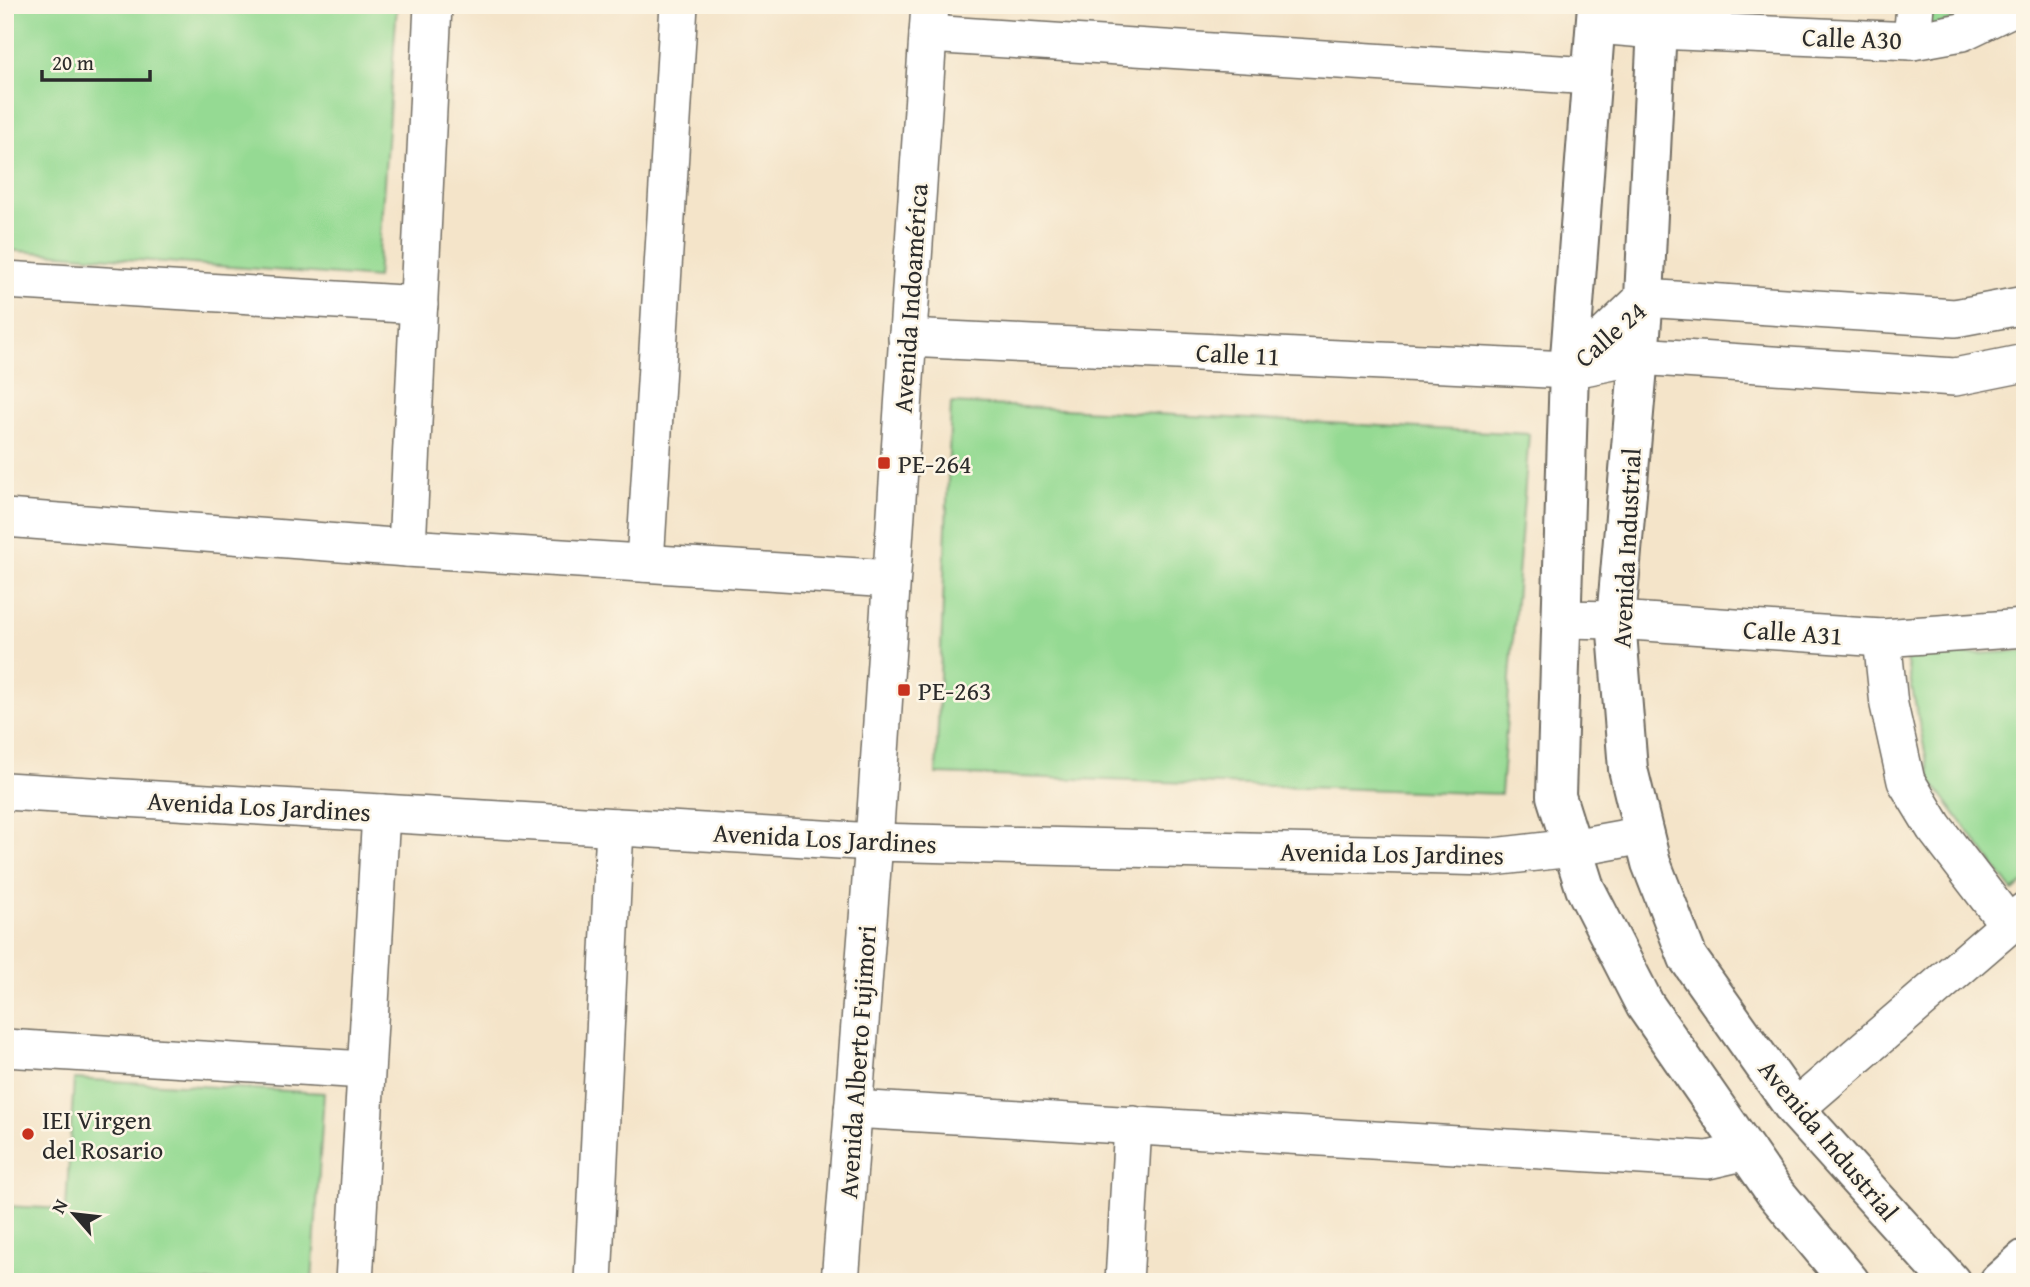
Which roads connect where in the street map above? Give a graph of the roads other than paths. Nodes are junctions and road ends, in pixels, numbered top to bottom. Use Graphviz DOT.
graph roads {
  1 [pos="433,5"];
  2 [pos="679,5"];
  3 [pos="1915,5"];
  4 [pos="2018,5"];
  5 [pos="1597,15"];
  6 [pos="1657,18"];
  7 [pos="929,20"];
  8 [pos="1912,41"];
  9 [pos="1592,76"];
  10 [pos="5,280"];
  11 [pos="1644,298"];
  12 [pos="419,305"];
  13 [pos="2025,305"];
  14 [pos="907,338"];
  15 [pos="1638,356"];
  16 [pos="2025,363"];
  17 [pos="1569,370"];
  18 [pos="5,518"];
  19 [pos="407,548"];
  20 [pos="645,563"];
  21 [pos="891,579"];
  22 [pos="1561,619"];
  23 [pos="1616,621"];
  24 [pos="2025,628"];
  25 [pos="1882,638"];
  26 [pos="5,791"];
  27 [pos="381,813"];
  28 [pos="615,827"];
  29 [pos="1644,835"];
  30 [pos="874,842"];
  31 [pos="1572,848"];
  32 [pos="2017,918"];
  33 [pos="5,1048"];
  34 [pos="365,1070"];
  35 [pos="853,1109"];
  36 [pos="1795,1109"];
  37 [pos="1133,1125"];
  38 [pos="1747,1151"];
  39 [pos="2025,1259"];
  40 [pos="354,1282"];
  41 [pos="593,1282"];
  42 [pos="840,1282"];
  43 [pos="1124,1282"];
  44 [pos="1850,1282"];
  45 [pos="1951,1282"];
  46 [pos="1998,1282"];
  1 -- 12 [label="street"];
  2 -- 20 [label="street"];
  3 -- 8 [label="street"];
  4 -- 8 [label="street, Calle A30"];
  5 -- 6 [label="street, Calle A30"];
  5 -- 9 [label="main road"];
  6 -- 8 [label="street, Calle A30"];
  6 -- 11 [label="main road, Avenida Industrial"];
  7 -- 9 [label="street"];
  7 -- 14 [label="street, Avenida Indoamérica"];
  9 -- 17 [label="main road"];
  10 -- 12 [label="street"];
  11 -- 13 [label="street, Calle 24"];
  11 -- 15 [label="main road, Avenida Industrial"];
  11 -- 17 [label="street, Calle 24"];
  12 -- 19 [label="street"];
  14 -- 17 [label="street, Calle 11"];
  14 -- 21 [label="street, Avenida Indoamérica"];
  15 -- 16 [label="street, Calle 24"];
  15 -- 17 [label="street, Calle 24"];
  15 -- 23 [label="main road, Avenida Industrial"];
  17 -- 22 [label="main road"];
  18 -- 19 [label="street"];
  19 -- 20 [label="street"];
  20 -- 21 [label="street"];
  21 -- 30 [label="street, Avenida Indoamérica"];
  22 -- 23 [label="street, Calle A31"];
  22 -- 31 [label="main road"];
  23 -- 25 [label="street, Calle A31"];
  23 -- 29 [label="main road, Avenida Industrial"];
  24 -- 25 [label="street, Calle A31"];
  25 -- 32 [label="street"];
  26 -- 27 [label="street, Avenida Los Jardines"];
  27 -- 28 [label="street, Avenida Los Jardines"];
  27 -- 34 [label="street"];
  28 -- 30 [label="street, Avenida Los Jardines"];
  28 -- 41 [label="street"];
  29 -- 31 [label="street, Avenida Los Jardines"];
  29 -- 36 [label="main road, Avenida Industrial"];
  30 -- 31 [label="street, Avenida Los Jardines"];
  30 -- 35 [label="street, Avenida Alberto Fujimori"];
  31 -- 38 [label="main road"];
  32 -- 36 [label="street"];
  33 -- 34 [label="street"];
  34 -- 40 [label="street"];
  35 -- 37 [label="street"];
  35 -- 42 [label="street, Avenida Alberto Fujimori"];
  36 -- 45 [label="main road, Avenida Industrial"];
  37 -- 38 [label="street"];
  37 -- 43 [label="street"];
  38 -- 44 [label="main road"];
  39 -- 46 [label="main road"];
}
